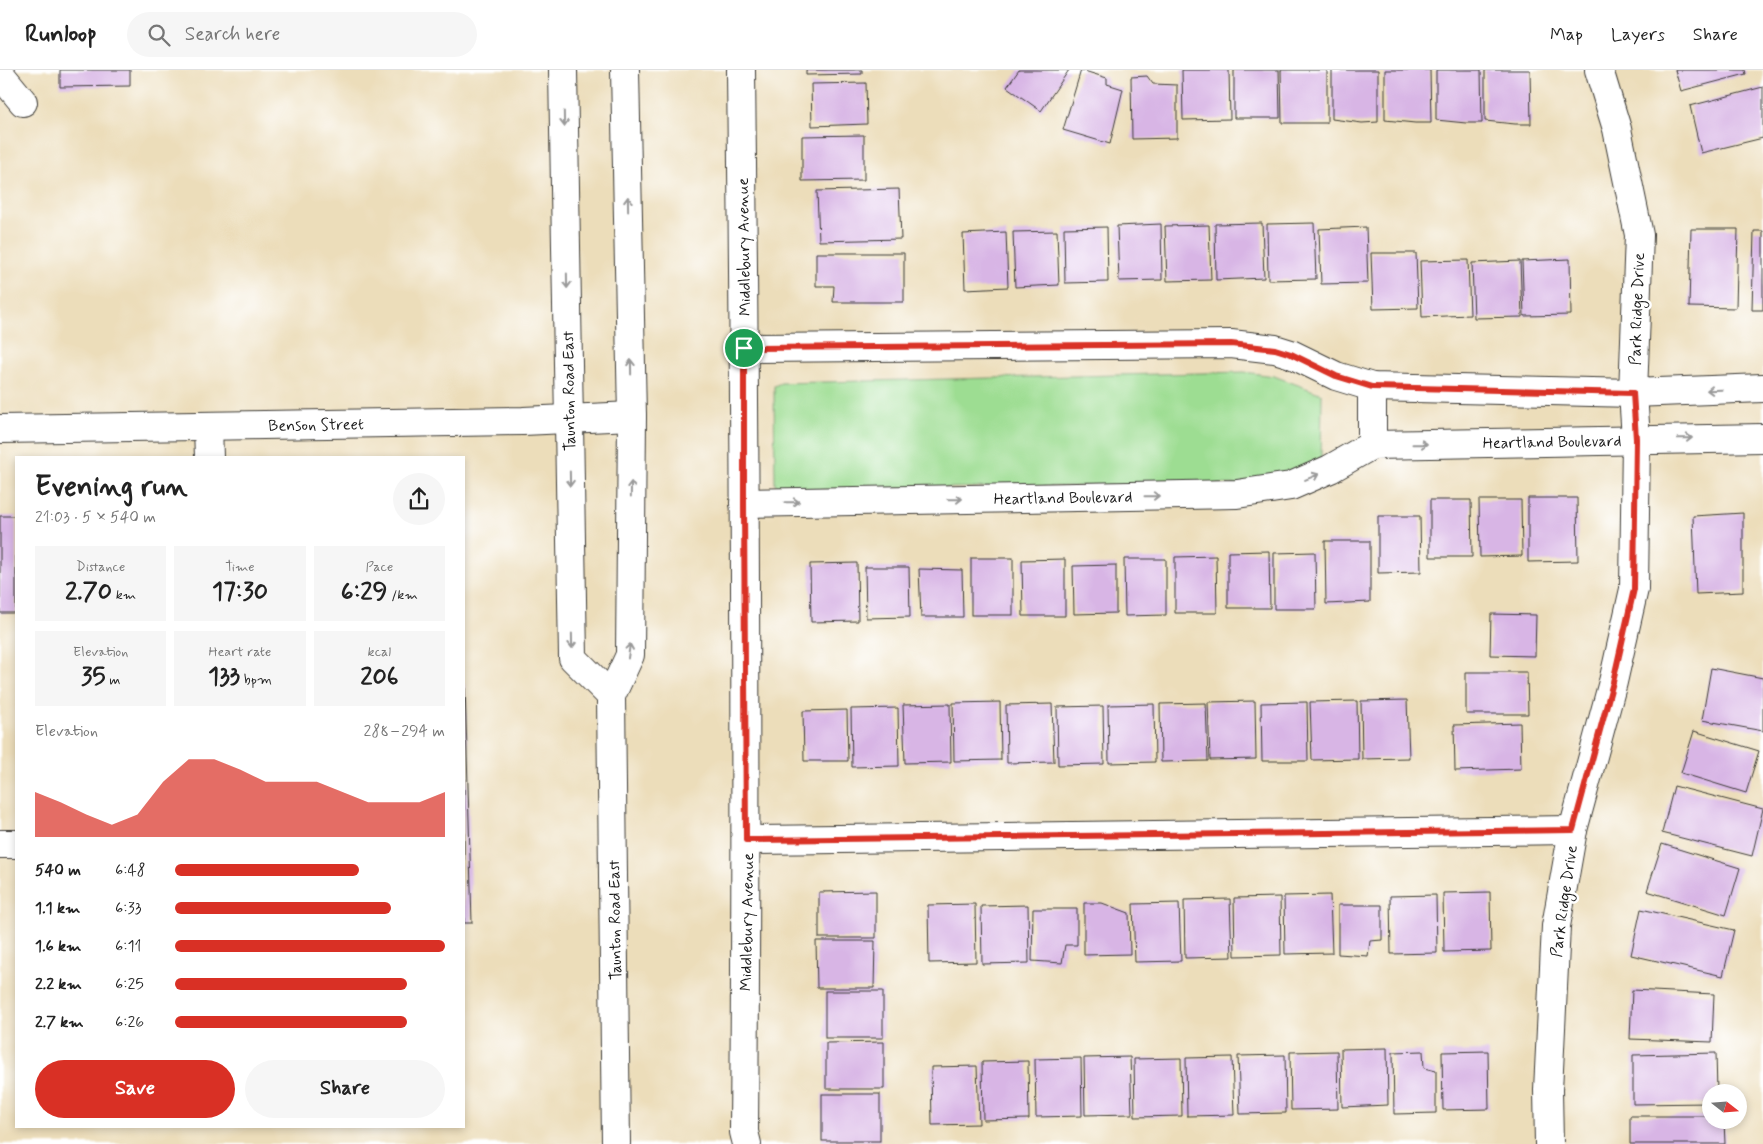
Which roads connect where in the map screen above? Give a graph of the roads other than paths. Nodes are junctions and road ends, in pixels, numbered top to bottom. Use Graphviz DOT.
graph roads {
  1 [pos="563,70"];
  2 [pos="626,70"];
  3 [pos="741,70"];
  4 [pos="1599,70"];
  5 [pos="0,74"];
  6 [pos="23,102"];
  7 [pos="744,348"];
  8 [pos="1372,387"];
  9 [pos="1763,388"];
  10 [pos="1633,393"];
  11 [pos="632,416"];
  12 [pos="569,419"];
  13 [pos="208,426"];
  14 [pos="0,429"];
  15 [pos="1763,438"];
  16 [pos="1636,439"];
  17 [pos="1372,445"];
  18 [pos="209,456"];
  19 [pos="744,503"];
  20 [pos="611,696"];
  21 [pos="1573,830"];
  22 [pos="746,840"];
  23 [pos="0,844"];
  24 [pos="15,844"];
  25 [pos="616,1144"];
  26 [pos="747,1144"];
  27 [pos="1549,1144"];
  1 -- 12 [label="street, Taunton Road East, one-way"];
  11 -- 2 [label="street, Taunton Road East, one-way"];
  3 -- 7 [label="street, Middlebury Avenue"];
  4 -- 10 [label="street, Park Ridge Drive"];
  5 -- 6 [label="street"];
  7 -- 8 [label="street"];
  7 -- 19 [label="street, Middlebury Avenue"];
  8 -- 10 [label="street"];
  8 -- 17 [label="street"];
  9 -- 10 [label="street, one-way"];
  10 -- 16 [label="street, Park Ridge Drive"];
  11 -- 12 [label="street, Benson Street"];
  20 -- 11 [label="street, Taunton Road East, one-way"];
  12 -- 13 [label="street, Benson Street"];
  12 -- 20 [label="street, Taunton Road East, one-way"];
  13 -- 14 [label="street, Benson Street"];
  13 -- 18 [label="street"];
  16 -- 15 [label="street, Heartland Boulevard, one-way"];
  17 -- 16 [label="street, Heartland Boulevard, one-way"];
  16 -- 21 [label="street, Park Ridge Drive"];
  19 -- 17 [label="street, Heartland Boulevard, one-way"];
  19 -- 22 [label="street, Middlebury Avenue"];
  20 -- 25 [label="street, Taunton Road East"];
  21 -- 22 [label="street"];
  21 -- 27 [label="street, Park Ridge Drive"];
  22 -- 26 [label="street, Middlebury Avenue"];
  23 -- 24 [label="street"];
}
